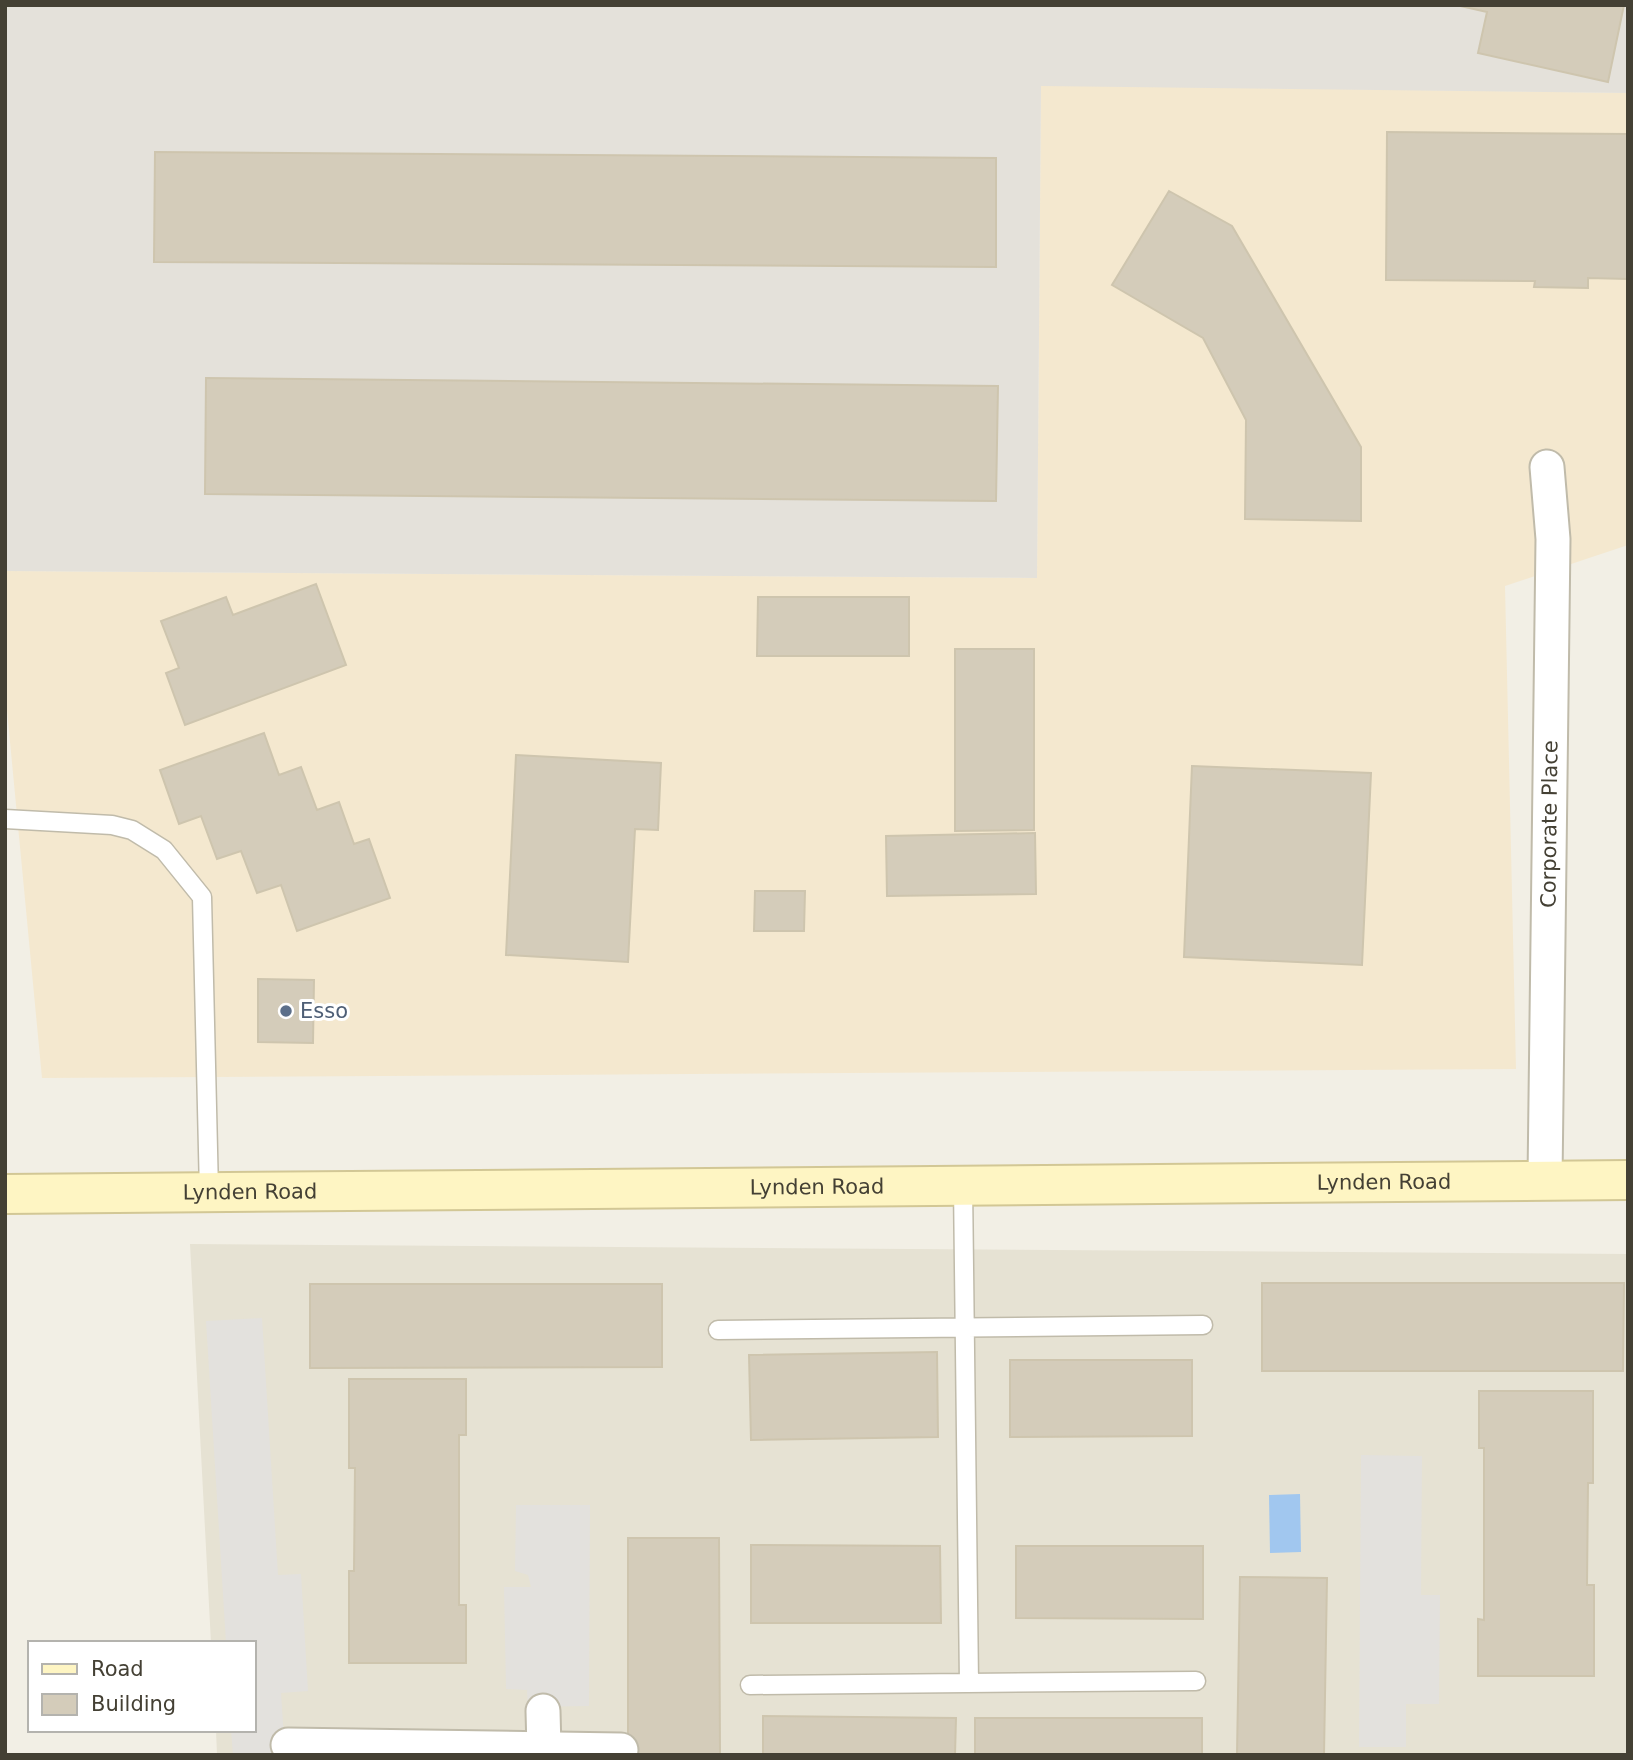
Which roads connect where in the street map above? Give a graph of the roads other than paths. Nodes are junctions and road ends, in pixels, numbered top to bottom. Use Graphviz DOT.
graph roads {
  1 [pos="1547,467"];
  2 [pos="5,819"];
  3 [pos="1545,1180"];
  4 [pos="1628,1180"];
  5 [pos="963,1185"];
  6 [pos="209,1192"];
  7 [pos="5,1194"];
  8 [pos="1203,1325"];
  9 [pos="965,1328"];
  10 [pos="718,1331"];
  11 [pos="1196,1681"];
  12 [pos="969,1684"];
  13 [pos="750,1685"];
  14 [pos="543,1711"];
  15 [pos="288,1745"];
  16 [pos="544,1749"];
  17 [pos="621,1750"];
  1 -- 3 [label="street, Corporate Place"];
  2 -- 6 [label="lane"];
  3 -- 4 [label="main road, Lynden Road"];
  3 -- 5 [label="main road, Lynden Road"];
  5 -- 6 [label="main road, Lynden Road"];
  5 -- 9 [label="lane"];
  6 -- 7 [label="main road, Lynden Road"];
  8 -- 9 [label="lane"];
  9 -- 10 [label="lane"];
  9 -- 12 [label="lane"];
  11 -- 12 [label="lane"];
  12 -- 13 [label="lane"];
  14 -- 16 [label="street"];
  15 -- 16 [label="street"];
  16 -- 17 [label="street"];
}
